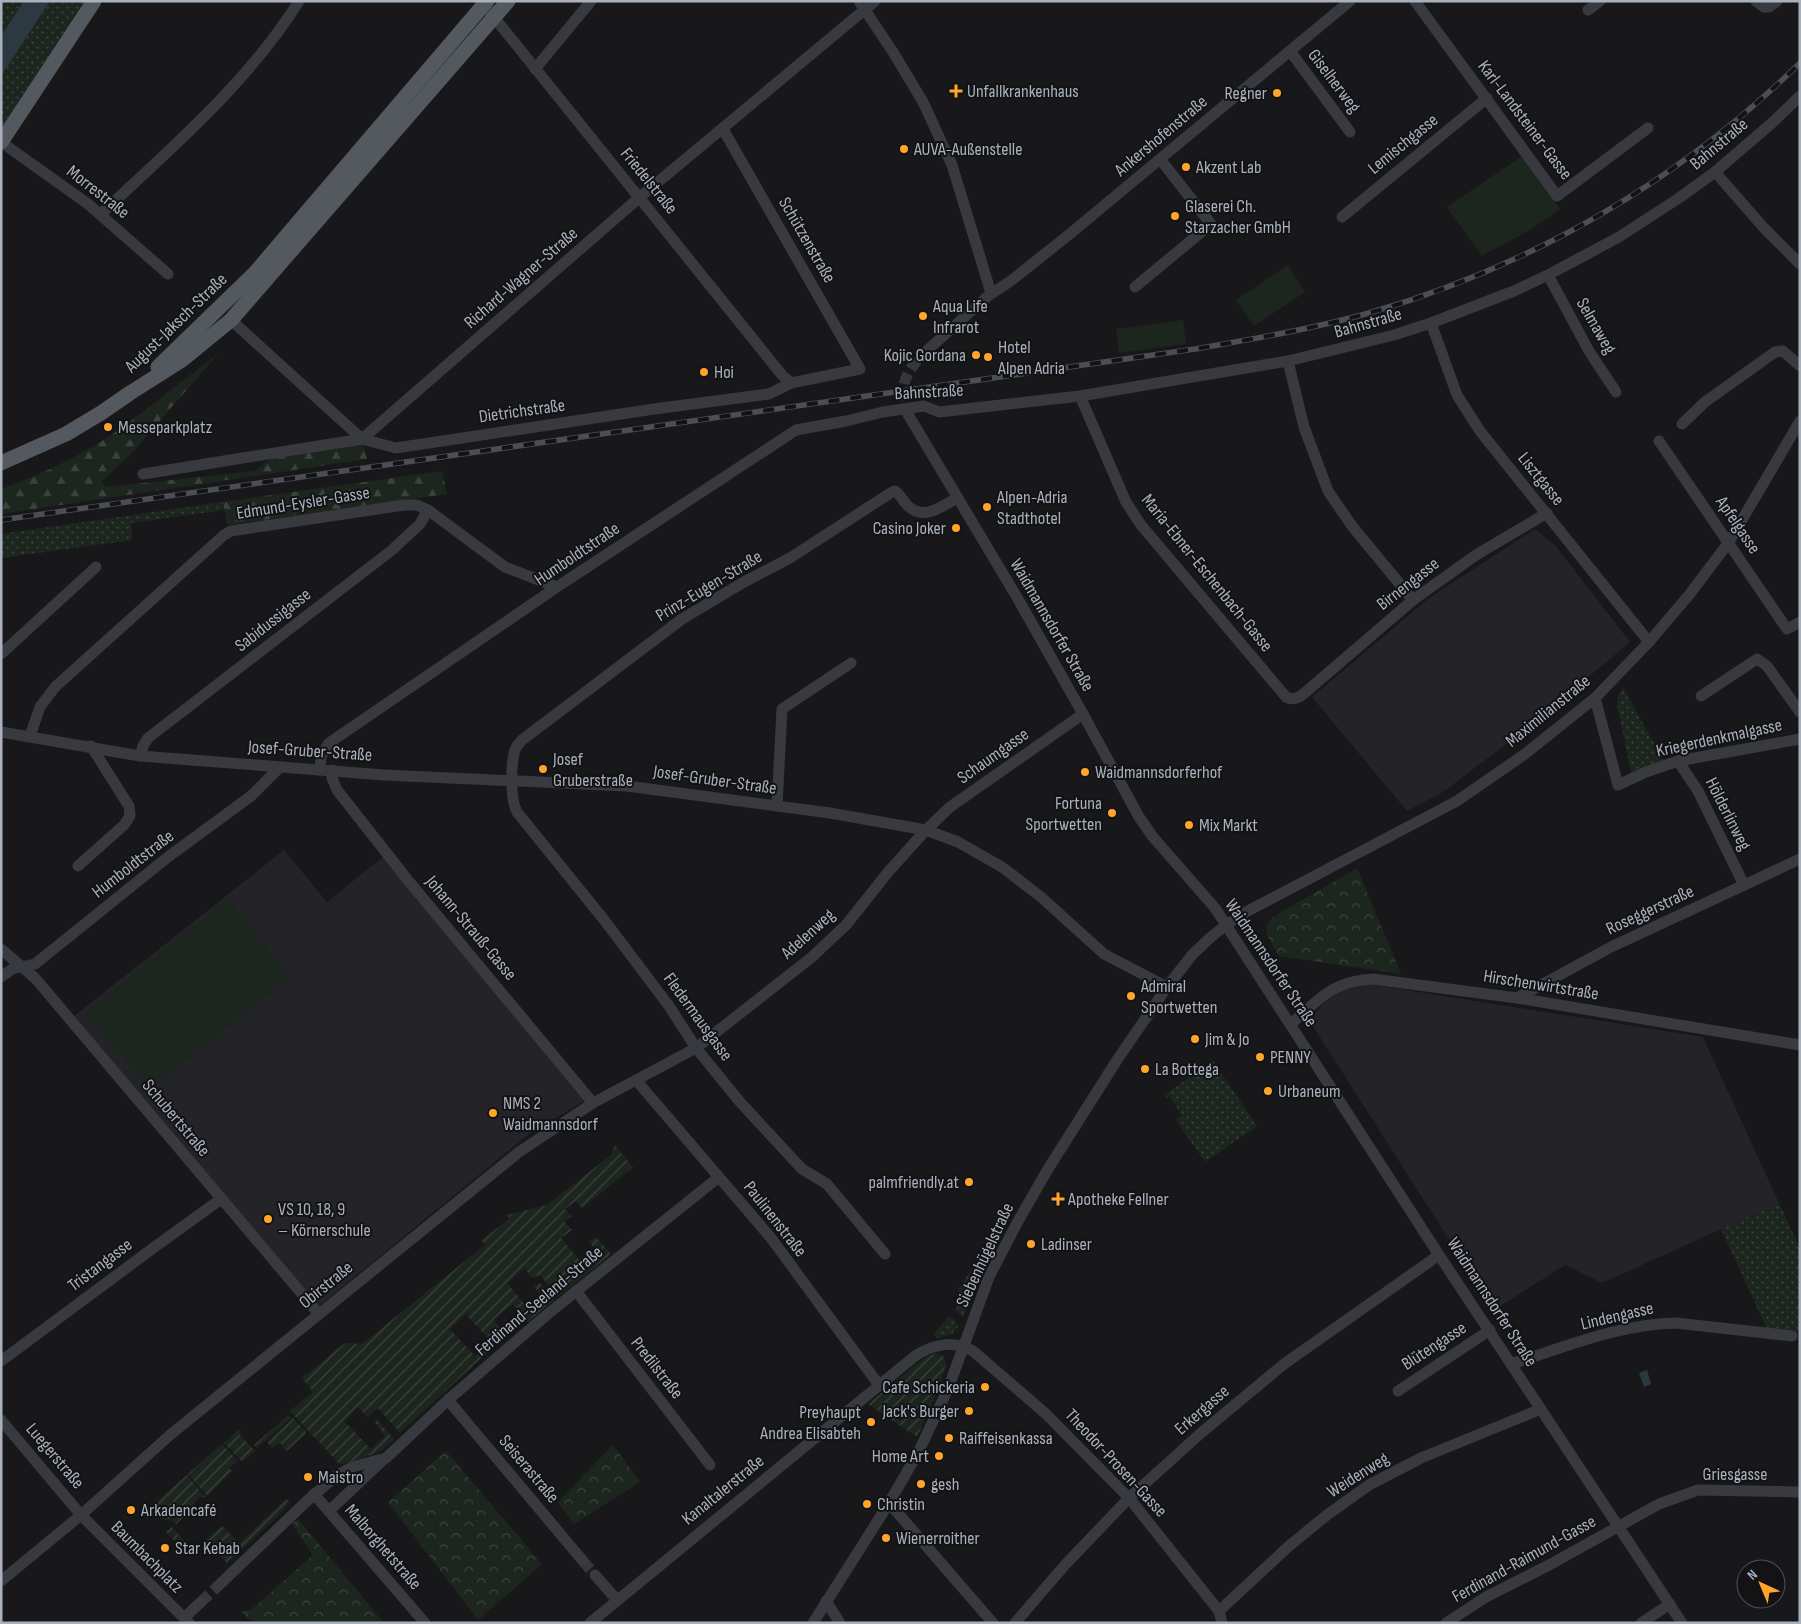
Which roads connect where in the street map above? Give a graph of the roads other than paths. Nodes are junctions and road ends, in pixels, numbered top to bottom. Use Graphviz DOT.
graph roads {
  1 [pos="94,1"];
  2 [pos="299,1"];
  3 [pos="508,1"];
  4 [pos="591,1"];
  5 [pos="874,1"];
  6 [pos="1350,1"];
  7 [pos="1415,1"];
  8 [pos="1600,1"];
  9 [pos="1756,1"];
  10 [pos="1777,1"];
  11 [pos="484,2"];
  12 [pos="862,5"];
  13 [pos="1588,10"];
  14 [pos="494,18"];
  15 [pos="1290,51"];
  16 [pos="535,69"];
  17 [pos="1800,96"];
  18 [pos="1487,98"];
  19 [pos="1648,128"];
  20 [pos="723,129"];
  21 [pos="1350,132"];
  22 [pos="1,142"];
  23 [pos="1160,159"];
  24 [pos="1715,172"];
  25 [pos="640,197"];
  26 [pos="101,214"];
  27 [pos="1342,217"];
  28 [pos="1800,264"];
  29 [pos="168,274"];
  30 [pos="1548,275"];
  31 [pos="1135,288"];
  32 [pos="991,293"];
  33 [pos="231,320"];
  34 [pos="1430,323"];
  35 [pos="922,355"];
  36 [pos="1288,361"];
  37 [pos="1800,366"];
  38 [pos="860,369"];
  39 [pos="791,383"];
  40 [pos="1616,392"];
  41 [pos="130,393"];
  42 [pos="1080,396"];
  43 [pos="882,412"];
  44 [pos="909,416"];
  45 [pos="1800,422"];
  46 [pos="1682,424"];
  47 [pos="362,439"];
  48 [pos="1659,441"];
  49 [pos="1,463"];
  50 [pos="143,474"];
  51 [pos="957,498"];
  52 [pos="428,510"];
  53 [pos="1547,513"];
  54 [pos="1728,542"];
  55 [pos="96,568"];
  56 [pos="557,588"];
  57 [pos="1413,600"];
  58 [pos="1800,622"];
  59 [pos="1649,642"];
  60 [pos="1,654"];
  61 [pos="851,663"];
  62 [pos="1301,696"];
  63 [pos="1701,696"];
  64 [pos="1595,698"];
  65 [pos="1800,712"];
  66 [pos="1083,714"];
  67 [pos="1,732"];
  68 [pos="30,736"];
  69 [pos="1800,739"];
  70 [pos="91,746"];
  71 [pos="140,756"];
  72 [pos="1678,761"];
  73 [pos="280,767"];
  74 [pos="320,769"];
  75 [pos="333,770"];
  76 [pos="512,781"];
  77 [pos="777,806"];
  78 [pos="926,830"];
  79 [pos="1799,862"];
  80 [pos="78,866"];
  81 [pos="1744,885"];
  82 [pos="1226,925"];
  83 [pos="1,949"];
  84 [pos="22,966"];
  85 [pos="1,977"];
  86 [pos="1167,987"];
  87 [pos="1517,998"];
  88 [pos="1291,1024"];
  89 [pos="1800,1045"];
  90 [pos="696,1048"];
  91 [pos="636,1080"];
  92 [pos="594,1103"];
  93 [pos="719,1177"];
  94 [pos="221,1199"];
  95 [pos="885,1254"];
  96 [pos="1439,1255"];
  97 [pos="576,1291"];
  98 [pos="318,1314"];
  99 [pos="1490,1330"];
  100 [pos="1792,1336"];
  101 [pos="963,1346"];
  102 [pos="1,1361"];
  103 [pos="1511,1364"];
  104 [pos="879,1385"];
  105 [pos="1398,1391"];
  106 [pos="448,1400"];
  107 [pos="1541,1409"];
  108 [pos="1,1420"];
  109 [pos="386,1458"];
  110 [pos="710,1465"];
  111 [pos="1800,1492"];
  112 [pos="314,1494"];
  113 [pos="1129,1498"];
  114 [pos="889,1503"];
  115 [pos="329,1511"];
  116 [pos="82,1515"];
  117 [pos="1619,1527"];
  118 [pos="583,1560"];
  119 [pos="595,1575"];
  120 [pos="1,1581"];
  121 [pos="218,1586"];
  122 [pos="617,1600"];
  123 [pos="826,1601"];
  124 [pos="201,1602"];
  125 [pos="1670,1604"];
  126 [pos="1219,1611"];
  127 [pos="187,1621"];
  128 [pos="426,1623"];
  129 [pos="590,1623"];
  130 [pos="813,1623"];
  131 [pos="840,1623"];
  132 [pos="993,1623"];
  133 [pos="1014,1623"];
  134 [pos="1222,1623"];
  135 [pos="1446,1623"];
  136 [pos="1641,1623"];
  137 [pos="1682,1623"];
  1 -- 22 [label="main road"];
  2 -- 26 [label="street"];
  3 -- 14 [label="main road, August-Jaksch-Straße"];
  4 -- 16 [label="street"];
  5 -- 12 [label="street, Richard-Wagner-Straße"];
  6 -- 15 [label="street, Ankershofenstraße"];
  7 -- 18 [label="street, Karl-Landsteiner-Gasse"];
  8 -- 13 [label="street"];
  9 -- 10 [label="street"];
  11 -- 14 [label="street, Friedelstraße"];
  11 -- 41 [label="main road, August-Jaksch-Straße"];
  12 -- 20 [label="street, Richard-Wagner-Straße"];
  12 -- 32 [label="street"];
  14 -- 16 [label="street, Friedelstraße"];
  14 -- 33 [label="main road, August-Jaksch-Straße"];
  15 -- 21 [label="street, Giselherweg"];
  15 -- 23 [label="street, Ankershofenstraße"];
  16 -- 25 [label="street, Friedelstraße"];
  17 -- 24 [label="street, Bahnstraße"];
  18 -- 19 [label="street, Karl-Landsteiner-Gasse"];
  18 -- 27 [label="street, Lemischgasse"];
  20 -- 25 [label="street, Richard-Wagner-Straße"];
  20 -- 38 [label="street, Schützenstraße"];
  22 -- 26 [label="street, Morrestraße"];
  23 -- 31 [label="street"];
  23 -- 32 [label="street, Ankershofenstraße"];
  24 -- 28 [label="street"];
  24 -- 30 [label="street, Bahnstraße"];
  25 -- 39 [label="street, Friedelstraße"];
  25 -- 47 [label="street, Richard-Wagner-Straße"];
  26 -- 29 [label="street, Morrestraße"];
  30 -- 34 [label="street, Bahnstraße"];
  30 -- 40 [label="street, Selmaweg"];
  32 -- 35 [label="street"];
  33 -- 41 [label="main road, August-Jaksch-Straße"];
  33 -- 47 [label="street, Dietrichstraße"];
  34 -- 36 [label="street, Bahnstraße"];
  34 -- 53 [label="street, Lisztgasse"];
  36 -- 42 [label="street, Bahnstraße"];
  36 -- 57 [label="street"];
  37 -- 46 [label="street"];
  38 -- 39 [label="street, Dietrichstraße"];
  39 -- 47 [label="street, Dietrichstraße"];
  41 -- 49 [label="main road"];
  42 -- 43 [label="street, Bahnstraße"];
  42 -- 62 [label="street, Maria-Ebner-Eschenbach-Gasse"];
  43 -- 56 [label="street, Humboldtstraße"];
  44 -- 51 [label="street, Waidmannsdorfer Straße"];
  45 -- 54 [label="street, Maximilianstraße"];
  47 -- 50 [label="street"];
  48 -- 54 [label="street, Apfelgasse"];
  51 -- 66 [label="street, Waidmannsdorfer Straße"];
  51 -- 76 [label="street, Prinz-Eugen-Straße"];
  52 -- 56 [label="street, Edmund-Eysler-Gasse"];
  52 -- 68 [label="street, Edmund-Eysler-Gasse"];
  52 -- 71 [label="street, Sabidussigasse"];
  53 -- 57 [label="street, Birnengasse"];
  53 -- 59 [label="street, Lisztgasse"];
  54 -- 58 [label="street, Apfelgasse"];
  54 -- 59 [label="street, Maximilianstraße"];
  55 -- 60 [label="street"];
  56 -- 74 [label="street, Humboldtstraße"];
  57 -- 62 [label="street, Birnengasse"];
  59 -- 64 [label="street, Maximilianstraße"];
  61 -- 77 [label="street"];
  63 -- 65 [label="street"];
  64 -- 72 [label="street, Kriegerdenkmalgasse"];
  64 -- 82 [label="street, Maximilianstraße"];
  66 -- 78 [label="street, Schaumgasse"];
  66 -- 82 [label="street, Waidmannsdorfer Straße"];
  67 -- 68 [label="street, Josef-Gruber-Straße"];
  68 -- 70 [label="street, Josef-Gruber-Straße"];
  69 -- 72 [label="street, Kriegerdenkmalgasse"];
  70 -- 71 [label="street, Josef-Gruber-Straße"];
  70 -- 80 [label="street"];
  71 -- 73 [label="street, Josef-Gruber-Straße"];
  72 -- 81 [label="street, Hölderlinweg"];
  73 -- 74 [label="street, Josef-Gruber-Straße"];
  73 -- 84 [label="street, Humboldtstraße"];
  74 -- 75 [label="street, Josef-Gruber-Straße"];
  75 -- 76 [label="street, Josef-Gruber-Straße"];
  75 -- 92 [label="street, Johann-Strauß-Gasse"];
  76 -- 77 [label="street, Josef-Gruber-Straße"];
  76 -- 90 [label="street, Fledermausgasse"];
  77 -- 78 [label="street, Josef-Gruber-Straße"];
  78 -- 86 [label="street, Josef-Gruber-Straße"];
  78 -- 90 [label="street, Adelenweg"];
  79 -- 81 [label="street, Roseggerstraße"];
  81 -- 87 [label="street, Roseggerstraße"];
  82 -- 86 [label="street, Siebenhügelstraße"];
  82 -- 88 [label="street, Waidmannsdorfer Straße"];
  83 -- 84 [label="street, Schubertstraße"];
  84 -- 85 [label="street, Humboldtstraße"];
  84 -- 94 [label="street, Schubertstraße"];
  86 -- 101 [label="street, Siebenhügelstraße"];
  87 -- 88 [label="street, Hirschenwirtstraße"];
  87 -- 89 [label="street, Hirschenwirtstraße"];
  88 -- 96 [label="street, Waidmannsdorfer Straße"];
  90 -- 91 [label="street, Obirstraße"];
  90 -- 95 [label="street, Fledermausgasse"];
  91 -- 92 [label="street, Obirstraße"];
  91 -- 93 [label="street, Paulinenstraße"];
  92 -- 98 [label="street, Obirstraße"];
  93 -- 97 [label="street, Ferdinand-Seeland-Straße"];
  93 -- 104 [label="street, Paulinenstraße"];
  94 -- 98 [label="street, Schubertstraße"];
  94 -- 102 [label="street, Tristangasse"];
  96 -- 99 [label="street, Waidmannsdorfer Straße"];
  96 -- 113 [label="street, Erkergasse"];
  97 -- 106 [label="street, Ferdinand-Seeland-Straße"];
  97 -- 110 [label="street, Predilstraße"];
  98 -- 116 [label="street, Obirstraße"];
  99 -- 103 [label="street, Waidmannsdorfer Straße"];
  99 -- 105 [label="street, Blütengasse"];
  100 -- 103 [label="street, Lindengasse"];
  101 -- 104 [label="street, Kanaltalerstraße"];
  101 -- 113 [label="street, Theodor-Prosen-Gasse"];
  101 -- 114 [label="street, Siebenhügelstraße"];
  103 -- 107 [label="street, Waidmannsdorfer Straße"];
  104 -- 122 [label="street, Kanaltalerstraße"];
  106 -- 109 [label="street, Ferdinand-Seeland-Straße"];
  106 -- 118 [label="street, Seiserastraße"];
  107 -- 117 [label="street, Waidmannsdorfer Straße"];
  107 -- 126 [label="street, Weidenweg"];
  108 -- 116 [label="street, Luegerstraße"];
  109 -- 112 [label="street, Ferdinand-Seeland-Straße"];
  109 -- 115 [label="street, Ferdinand-Seeland-Straße"];
  111 -- 117 [label="street, Griesgasse"];
  112 -- 115 [label="street, Malborghetstraße"];
  112 -- 121 [label="street, Ferdinand-Seeland-Straße"];
  113 -- 126 [label="street, Theodor-Prosen-Gasse"];
  113 -- 133 [label="street, Erkergasse"];
  114 -- 123 [label="street, Siebenhügelstraße"];
  114 -- 132 [label="street"];
  115 -- 128 [label="street, Malborghetstraße"];
  116 -- 120 [label="street, Obirstraße"];
  116 -- 127 [label="street, Baumbachplatz"];
  117 -- 125 [label="street, Waidmannsdorfer Straße"];
  117 -- 135 [label="street, Ferdinand-Raimund-Gasse"];
  119 -- 122 [label="street"];
  122 -- 129 [label="street, Kanaltalerstraße"];
  123 -- 130 [label="street, Siebenhügelstraße"];
  123 -- 131 [label="street"];
  124 -- 127 [label="street"];
  125 -- 136 [label="street"];
  125 -- 137 [label="street, Waidmannsdorfer Straße"];
  126 -- 134 [label="street, Theodor-Prosen-Gasse"];
}
